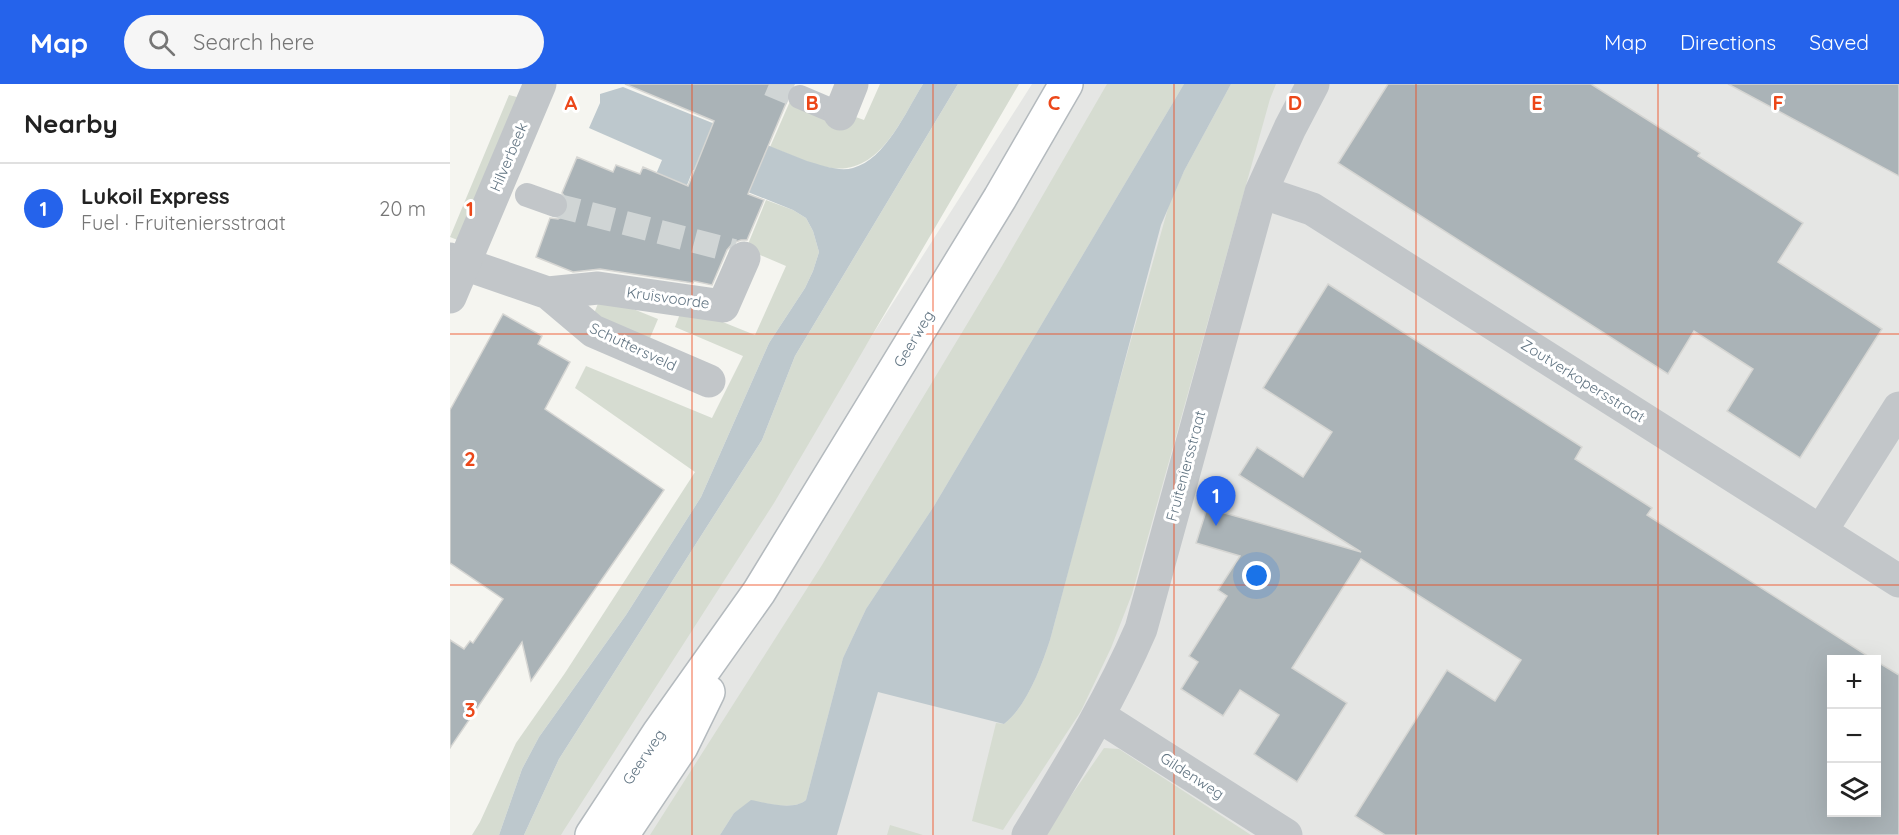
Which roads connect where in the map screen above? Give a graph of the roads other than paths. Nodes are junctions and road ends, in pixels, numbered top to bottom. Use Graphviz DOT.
graph roads {
  1 [pos="540,84"];
  2 [pos="1066,84"];
  3 [pos="1313,84"];
  4 [pos="800,97"];
  5 [pos="846,99"];
  6 [pos="1262,192"];
  7 [pos="527,195"];
  8 [pos="555,205"];
  9 [pos="739,254"];
  10 [pos="457,262"];
  11 [pos="548,293"];
  12 [pos="450,297"];
  13 [pos="709,381"];
  14 [pos="1899,408"];
  15 [pos="1821,531"];
  16 [pos="1899,581"];
  17 [pos="759,592"];
  18 [pos="1099,716"];
  19 [pos="592,835"];
  20 [pos="622,835"];
  21 [pos="1029,835"];
  22 [pos="1286,835"];
  1 -- 10 [label="street, Hilverbeek"];
  2 -- 17 [label="main road, Geerweg"];
  3 -- 6 [label="street, Fruiteniersstraat"];
  4 -- 5 [label="street"];
  6 -- 15 [label="street, Zoutverkopersstraat"];
  6 -- 18 [label="street, Fruiteniersstraat"];
  7 -- 8 [label="street"];
  9 -- 11 [label="street, Kruisvoorde"];
  10 -- 11 [label="street, Schuttersveld"];
  10 -- 12 [label="street, Hilverbeek"];
  11 -- 13 [label="street, Schuttersveld"];
  14 -- 15 [label="street"];
  15 -- 16 [label="street, Zoutverkopersstraat"];
  17 -- 19 [label="main road, Geerweg"];
  17 -- 20 [label="main road, Geerweg"];
  18 -- 21 [label="street, Fruiteniersstraat"];
  18 -- 22 [label="street, Gildenweg"];
}
